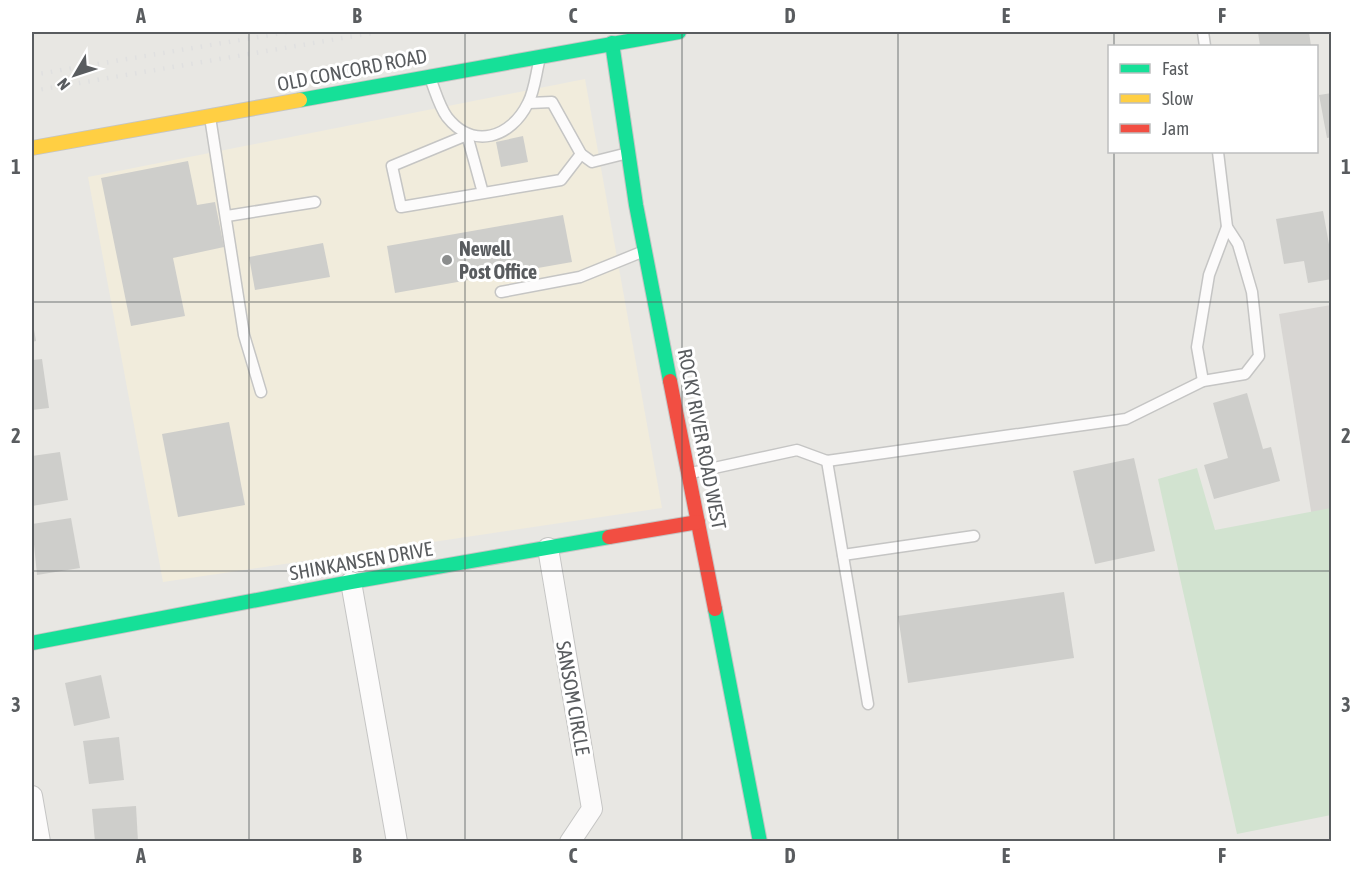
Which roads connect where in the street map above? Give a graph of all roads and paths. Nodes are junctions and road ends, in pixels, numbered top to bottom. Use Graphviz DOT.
graph roads {
  1 [pos="679,32"];
  2 [pos="612,43"];
  3 [pos="541,55"];
  4 [pos="429,76"];
  5 [pos="529,103"];
  6 [pos="210,117"];
  7 [pos="467,135"];
  8 [pos="32,148"];
  9 [pos="628,153"];
  10 [pos="1218,153"];
  11 [pos="581,154"];
  12 [pos="483,193"];
  13 [pos="315,202"];
  14 [pos="227,216"];
  15 [pos="1227,226"];
  16 [pos="645,251"];
  17 [pos="501,292"];
  18 [pos="1203,381"];
  19 [pos="261,392"];
  20 [pos="827,460"];
  21 [pos="689,474"];
  22 [pos="698,522"];
  23 [pos="974,536"];
  24 [pos="548,548"];
  25 [pos="843,555"];
  26 [pos="351,582"];
  27 [pos="32,643"];
  28 [pos="868,704"];
  29 [pos="32,796"];
  30 [pos="40,842"];
  31 [pos="396,842"];
  32 [pos="570,842"];
  33 [pos="760,842"];
  1 -- 2 [label="street, OLD CONCORD ROAD"];
  2 -- 3 [label="street, OLD CONCORD ROAD"];
  2 -- 9 [label="street, ROCKY RIVER ROAD WEST"];
  3 -- 4 [label="street, OLD CONCORD ROAD"];
  3 -- 5 [label="lane"];
  4 -- 6 [label="street, OLD CONCORD ROAD"];
  4 -- 7 [label="lane"];
  5 -- 7 [label="lane"];
  5 -- 11 [label="lane"];
  6 -- 8 [label="street, OLD CONCORD ROAD"];
  6 -- 14 [label="lane"];
  7 -- 12 [label="lane"];
  7 -- 12 [label="lane"];
  9 -- 11 [label="lane"];
  9 -- 16 [label="street, ROCKY RIVER ROAD WEST"];
  10 -- 15 [label="lane"];
  11 -- 12 [label="lane"];
  13 -- 14 [label="lane"];
  14 -- 19 [label="lane"];
  15 -- 18 [label="lane"];
  15 -- 18 [label="lane"];
  16 -- 17 [label="lane"];
  16 -- 21 [label="street, ROCKY RIVER ROAD WEST"];
  18 -- 20 [label="lane"];
  20 -- 21 [label="lane"];
  20 -- 25 [label="lane"];
  21 -- 22 [label="street, ROCKY RIVER ROAD WEST"];
  22 -- 24 [label="street, SHINKANSEN DRIVE"];
  22 -- 33 [label="street, ROCKY RIVER ROAD WEST"];
  23 -- 25 [label="lane"];
  24 -- 26 [label="street, SHINKANSEN DRIVE"];
  24 -- 32 [label="street, SANSOM CIRCLE"];
  25 -- 28 [label="lane"];
  26 -- 27 [label="street, SHINKANSEN DRIVE"];
  26 -- 31 [label="street"];
  29 -- 30 [label="street"];
}
